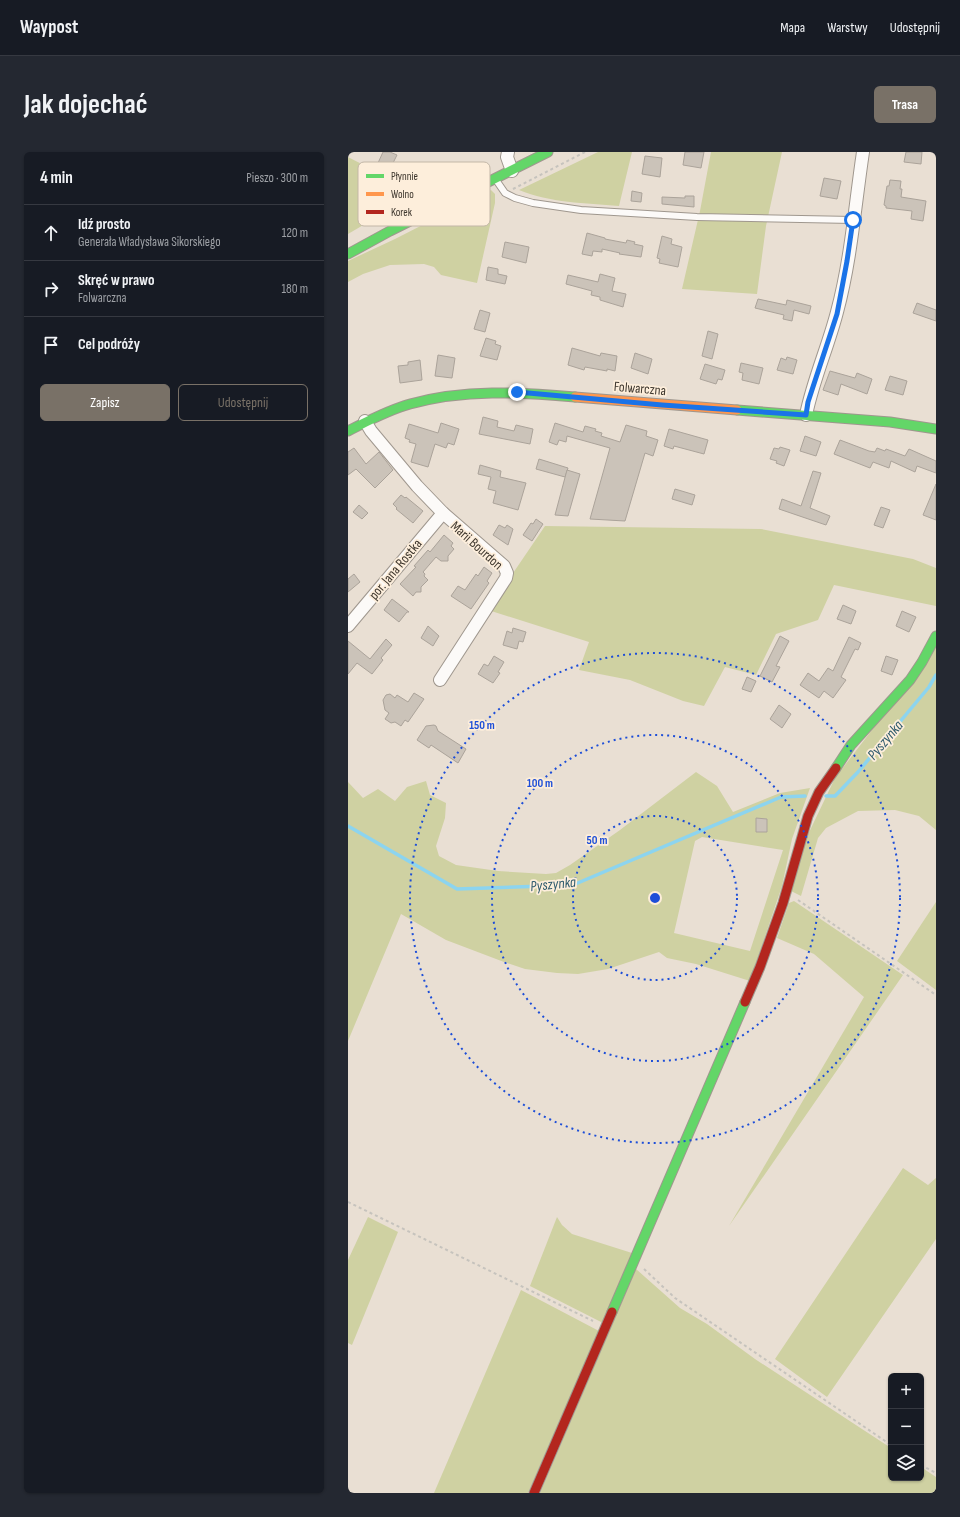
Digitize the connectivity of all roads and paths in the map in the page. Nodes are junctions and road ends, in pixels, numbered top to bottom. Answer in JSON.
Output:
{"nodes":[{"id":1,"x":508,"y":152,"type":"edge"},
{"id":2,"x":548,"y":152,"type":"edge"},
{"id":3,"x":585,"y":152,"type":"edge"},
{"id":4,"x":863,"y":152,"type":"edge"},
{"id":5,"x":512,"y":171,"type":"junction"},
{"id":6,"x":495,"y":179,"type":"junction"},
{"id":7,"x":490,"y":181,"type":"edge"},
{"id":8,"x":505,"y":193,"type":"junction"},
{"id":9,"x":853,"y":220,"type":"junction"},
{"id":10,"x":400,"y":226,"type":"edge"},
{"id":11,"x":348,"y":254,"type":"edge"},
{"id":12,"x":806,"y":415,"type":"junction"},
{"id":13,"x":366,"y":421,"type":"junction"},
{"id":14,"x":936,"y":429,"type":"edge"},
{"id":15,"x":348,"y":431,"type":"edge"},
{"id":16,"x":443,"y":513,"type":"junction"},
{"id":17,"x":348,"y":626,"type":"edge"},
{"id":18,"x":936,"y":636,"type":"edge"},
{"id":19,"x":440,"y":680,"type":"dead end"},
{"id":20,"x":786,"y":894,"type":"junction"},
{"id":21,"x":936,"y":995,"type":"edge"},
{"id":22,"x":348,"y":1202,"type":"edge"},
{"id":23,"x":635,"y":1260,"type":"junction"},
{"id":24,"x":606,"y":1327,"type":"junction"},
{"id":25,"x":888,"y":1443,"type":"edge"},
{"id":26,"x":924,"y":1466,"type":"edge"},
{"id":27,"x":936,"y":1473,"type":"edge"},
{"id":28,"x":534,"y":1493,"type":"edge"}],
"edges":[{"from":1,"to":5,"type":"street"},
{"from":2,"to":5,"type":"street"},
{"from":3,"to":8,"type":"path"},
{"from":4,"to":9,"type":"street"},
{"from":5,"to":6,"type":"street"},
{"from":6,"to":7,"type":"street"},
{"from":6,"to":8,"type":"lane"},
{"from":8,"to":9,"type":"lane"},
{"from":9,"to":12,"type":"street"},
{"from":10,"to":11,"type":"street"},
{"from":12,"to":13,"type":"street","name":"Folwarczna"},
{"from":12,"to":14,"type":"street","name":"Folwarczna"},
{"from":13,"to":15,"type":"street","name":"Folwarczna"},
{"from":13,"to":16,"type":"street","name":"Marii Bourdon"},
{"from":16,"to":17,"type":"street","name":"por. Jana Rostka"},
{"from":16,"to":19,"type":"street","name":"Marii Bourdon"},
{"from":18,"to":20,"type":"street"},
{"from":20,"to":21,"type":"path"},
{"from":20,"to":23,"type":"street"},
{"from":22,"to":24,"type":"path"},
{"from":23,"to":24,"type":"street"},
{"from":23,"to":25,"type":"path"},
{"from":24,"to":28,"type":"street"},
{"from":26,"to":27,"type":"path"}]}
